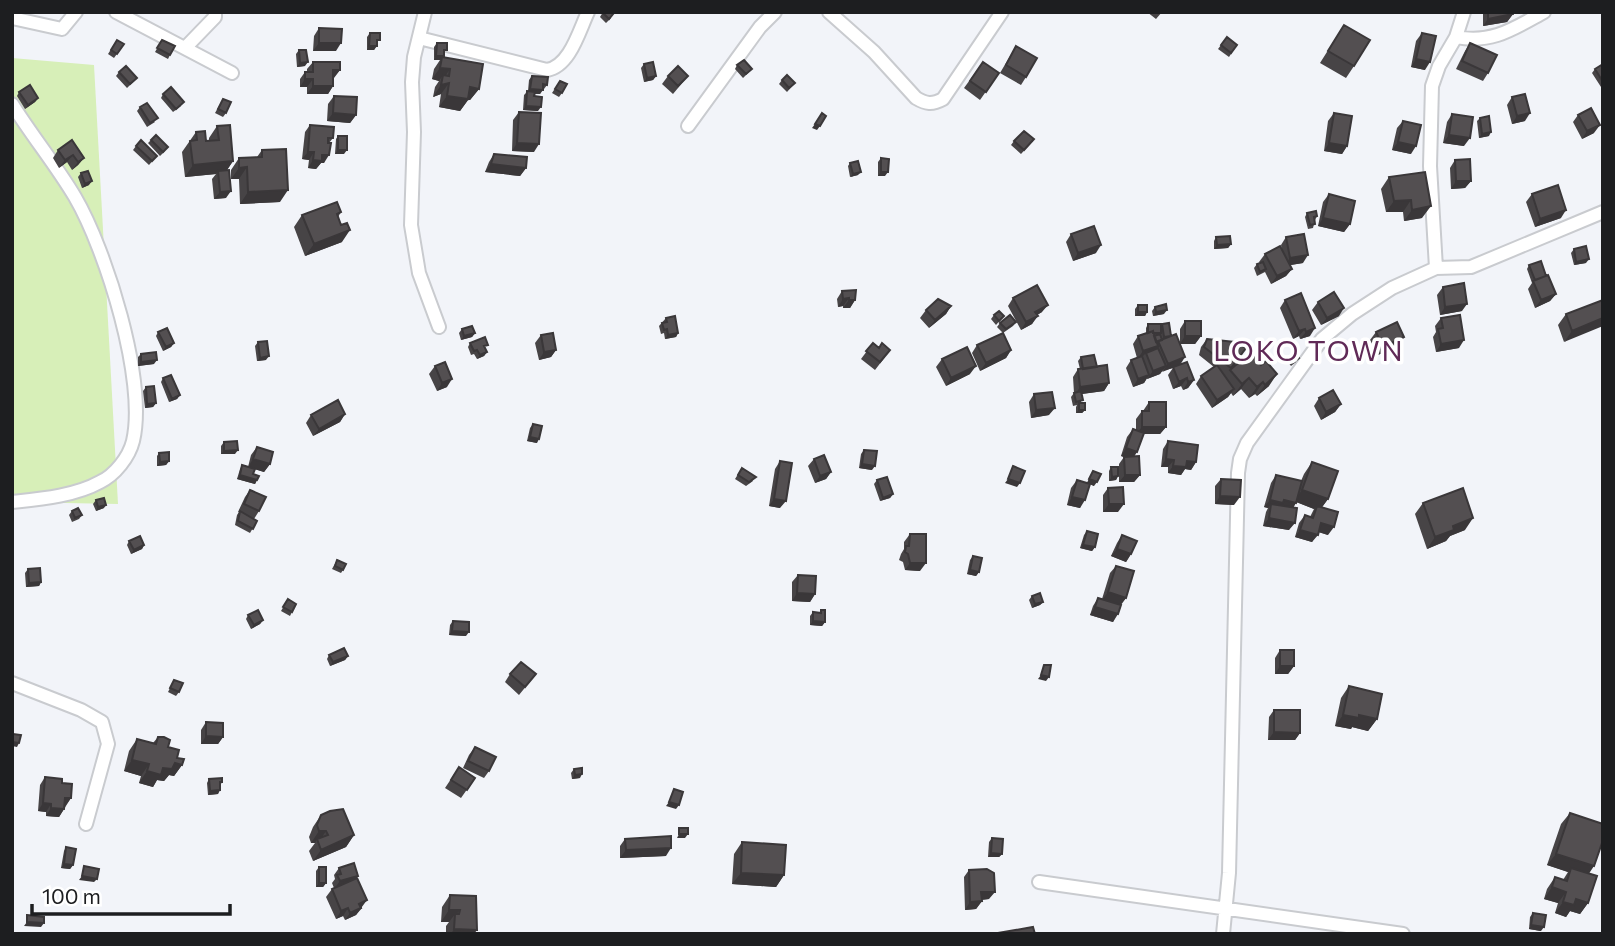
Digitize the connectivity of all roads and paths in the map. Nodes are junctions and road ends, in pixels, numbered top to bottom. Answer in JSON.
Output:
{"nodes":[{"id":1,"x":76,"y":12,"type":"edge"},
{"id":2,"x":116,"y":12,"type":"edge"},
{"id":3,"x":215,"y":12,"type":"edge"},
{"id":4,"x":425,"y":12,"type":"edge"},
{"id":5,"x":588,"y":12,"type":"edge"},
{"id":6,"x":775,"y":12,"type":"edge"},
{"id":7,"x":829,"y":12,"type":"edge"},
{"id":8,"x":1002,"y":12,"type":"edge"},
{"id":9,"x":1464,"y":12,"type":"edge"},
{"id":10,"x":1544,"y":12,"type":"edge"},
{"id":11,"x":12,"y":18,"type":"edge"},
{"id":12,"x":1456,"y":37,"type":"junction"},
{"id":13,"x":419,"y":38,"type":"junction"},
{"id":14,"x":185,"y":48,"type":"junction"},
{"id":15,"x":232,"y":74,"type":"dead end"},
{"id":16,"x":12,"y":104,"type":"edge"},
{"id":17,"x":688,"y":126,"type":"dead end"},
{"id":18,"x":1603,"y":212,"type":"edge"},
{"id":19,"x":1436,"y":268,"type":"junction"},
{"id":20,"x":439,"y":327,"type":"dead end"},
{"id":21,"x":12,"y":502,"type":"edge"},
{"id":22,"x":12,"y":682,"type":"edge"},
{"id":23,"x":86,"y":824,"type":"dead end"},
{"id":24,"x":1039,"y":882,"type":"dead end"},
{"id":25,"x":1224,"y":910,"type":"junction"},
{"id":26,"x":1223,"y":934,"type":"edge"},
{"id":27,"x":1403,"y":934,"type":"edge"}],
"edges":[{"from":1,"to":11,"type":"street"},
{"from":2,"to":14,"type":"street"},
{"from":3,"to":14,"type":"street"},
{"from":4,"to":13,"type":"street"},
{"from":5,"to":13,"type":"street"},
{"from":6,"to":17,"type":"street"},
{"from":7,"to":8,"type":"street"},
{"from":9,"to":12,"type":"street"},
{"from":10,"to":12,"type":"street"},
{"from":12,"to":19,"type":"street"},
{"from":13,"to":20,"type":"street"},
{"from":14,"to":15,"type":"street"},
{"from":16,"to":21,"type":"street"},
{"from":18,"to":19,"type":"street"},
{"from":19,"to":25,"type":"street"},
{"from":22,"to":23,"type":"street"},
{"from":24,"to":25,"type":"street"},
{"from":25,"to":26,"type":"street"},
{"from":25,"to":27,"type":"street"}]}
